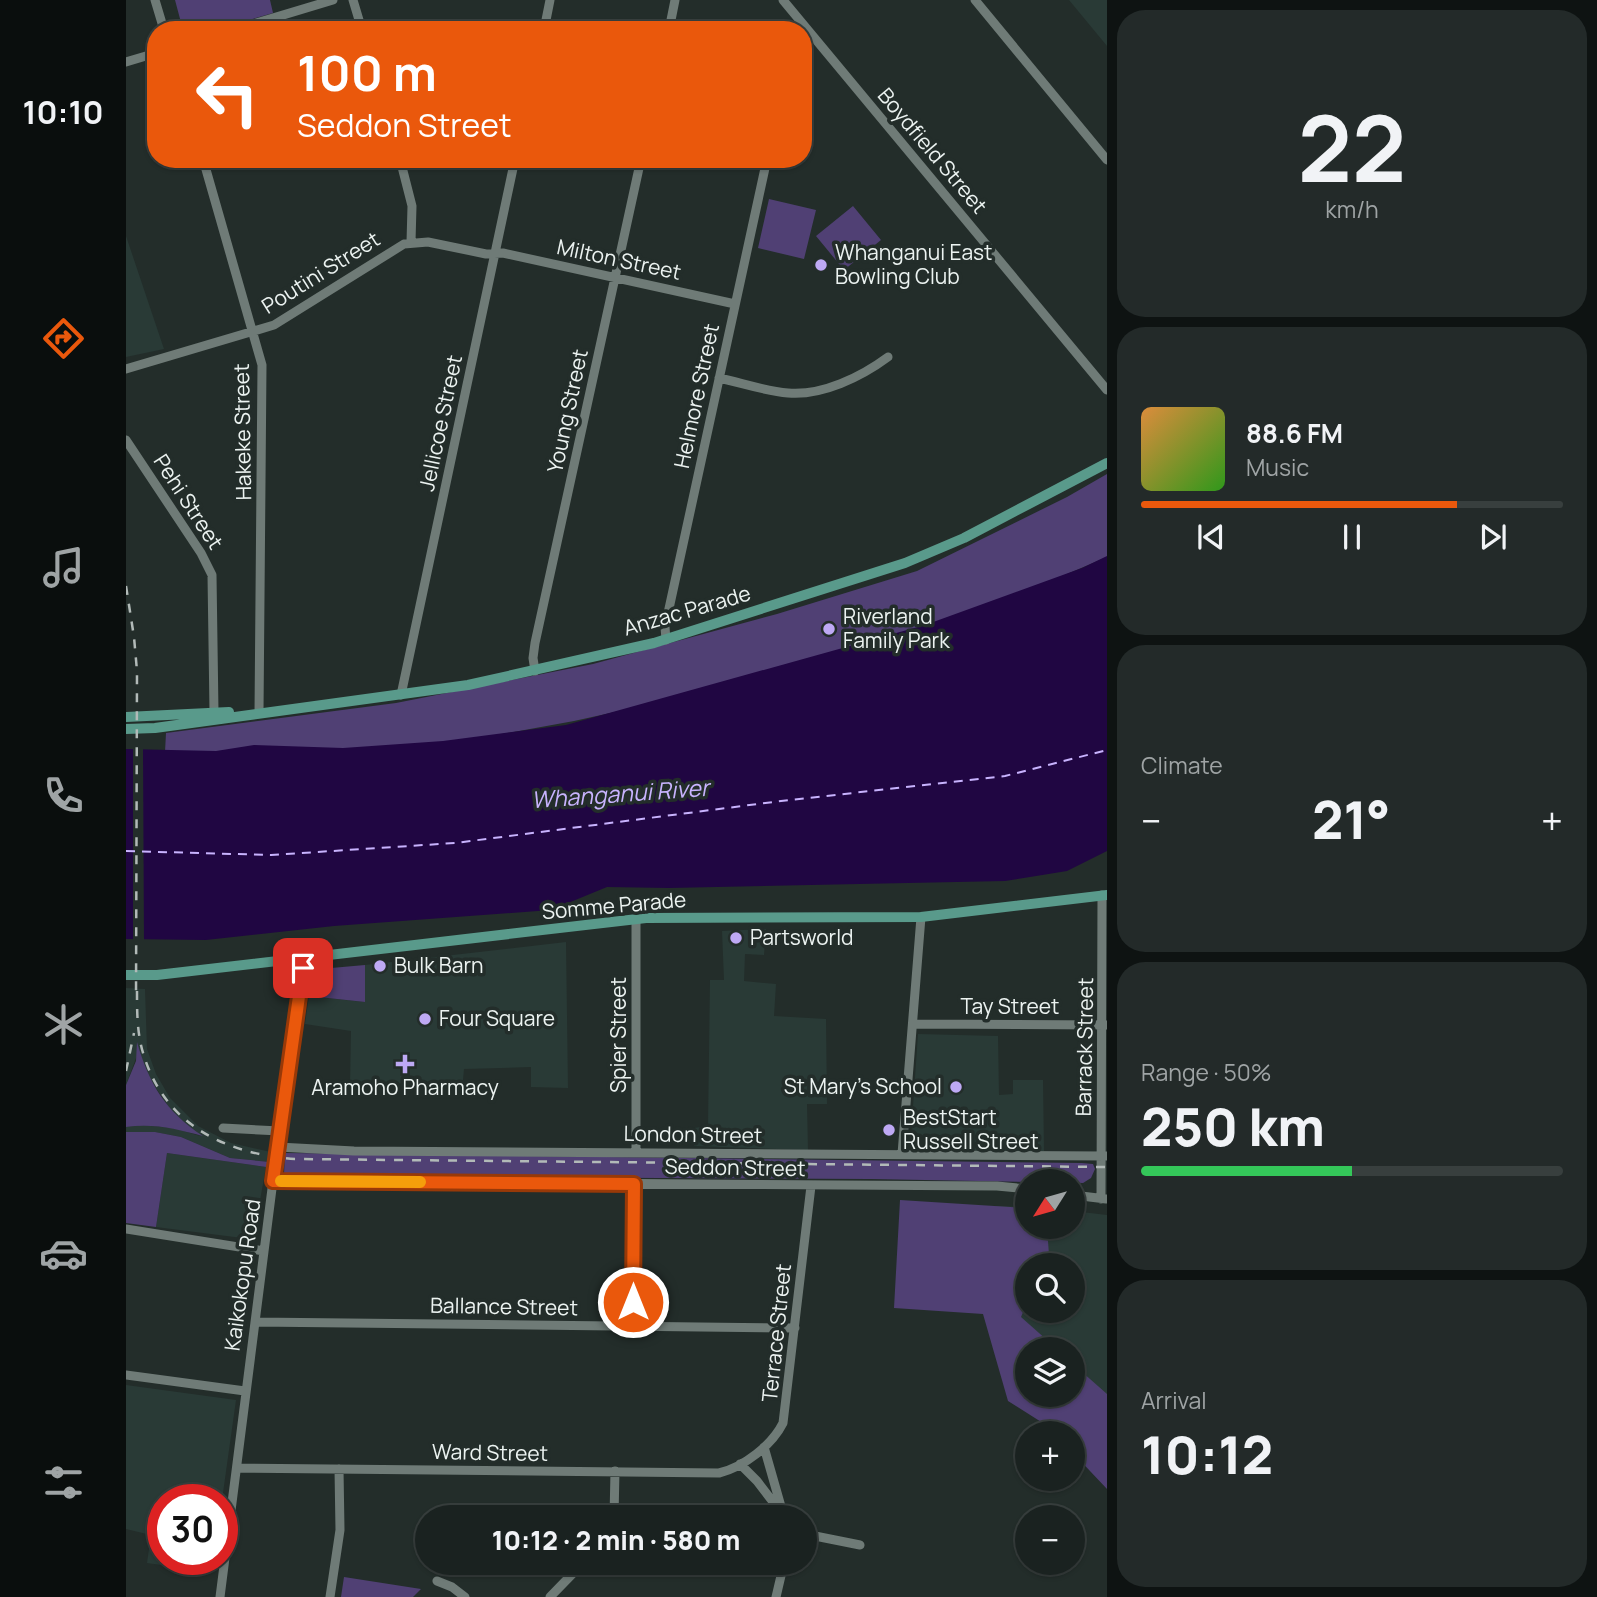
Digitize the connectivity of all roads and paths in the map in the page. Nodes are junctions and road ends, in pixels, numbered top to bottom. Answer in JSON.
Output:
{"nodes":[{"id":1,"x":155,"y":0,"type":"edge"},
{"id":2,"x":332,"y":0,"type":"edge"},
{"id":3,"x":353,"y":0,"type":"edge"},
{"id":4,"x":550,"y":0,"type":"edge"},
{"id":5,"x":675,"y":0,"type":"edge"},
{"id":6,"x":783,"y":0,"type":"edge"},
{"id":7,"x":975,"y":0,"type":"edge"},
{"id":8,"x":798,"y":18,"type":"junction"},
{"id":9,"x":161,"y":21,"type":"edge"},
{"id":10,"x":263,"y":21,"type":"edge"},
{"id":11,"x":359,"y":21,"type":"edge"},
{"id":12,"x":546,"y":21,"type":"edge"},
{"id":13,"x":671,"y":21,"type":"edge"},
{"id":14,"x":797,"y":21,"type":"edge"},
{"id":15,"x":800,"y":21,"type":"edge"},
{"id":16,"x":812,"y":35,"type":"edge"},
{"id":17,"x":147,"y":56,"type":"edge"},
{"id":18,"x":126,"y":62,"type":"edge"},
{"id":19,"x":1107,"y":160,"type":"edge"},
{"id":20,"x":206,"y":168,"type":"edge"},
{"id":21,"x":402,"y":168,"type":"edge"},
{"id":22,"x":513,"y":168,"type":"edge"},
{"id":23,"x":639,"y":168,"type":"edge"},
{"id":24,"x":765,"y":168,"type":"edge"},
{"id":25,"x":411,"y":242,"type":"junction"},
{"id":26,"x":495,"y":254,"type":"junction"},
{"id":27,"x":615,"y":277,"type":"junction"},
{"id":28,"x":735,"y":304,"type":"junction"},
{"id":29,"x":254,"y":331,"type":"junction"},
{"id":30,"x":888,"y":357,"type":"dead end"},
{"id":31,"x":126,"y":369,"type":"edge"},
{"id":32,"x":719,"y":378,"type":"junction"},
{"id":33,"x":1107,"y":390,"type":"edge"},
{"id":34,"x":126,"y":440,"type":"edge"},
{"id":35,"x":1107,"y":463,"type":"edge"},
{"id":36,"x":666,"y":640,"type":"junction"},
{"id":37,"x":535,"y":671,"type":"junction"},
{"id":38,"x":401,"y":695,"type":"junction"},
{"id":39,"x":214,"y":712,"type":"junction"},
{"id":40,"x":256,"y":712,"type":"junction"},
{"id":41,"x":126,"y":717,"type":"edge"},
{"id":42,"x":126,"y":729,"type":"edge"},
{"id":43,"x":1105,"y":895,"type":"edge"},
{"id":44,"x":921,"y":917,"type":"junction"},
{"id":45,"x":636,"y":919,"type":"junction"},
{"id":46,"x":303,"y":958,"type":"junction"},
{"id":47,"x":126,"y":975,"type":"edge"},
{"id":48,"x":913,"y":1024,"type":"junction"},
{"id":49,"x":1105,"y":1025,"type":"edge"},
{"id":50,"x":223,"y":1128,"type":"dead end"},
{"id":51,"x":280,"y":1131,"type":"junction"},
{"id":52,"x":278,"y":1147,"type":"junction"},
{"id":53,"x":636,"y":1152,"type":"junction"},
{"id":54,"x":902,"y":1154,"type":"junction"},
{"id":55,"x":1104,"y":1156,"type":"edge"},
{"id":56,"x":273,"y":1181,"type":"junction"},
{"id":57,"x":634,"y":1184,"type":"junction"},
{"id":58,"x":811,"y":1186,"type":"junction"},
{"id":59,"x":1015,"y":1188,"type":"edge"},
{"id":60,"x":1085,"y":1197,"type":"edge"},
{"id":61,"x":1104,"y":1199,"type":"edge"},
{"id":62,"x":126,"y":1229,"type":"edge"},
{"id":63,"x":264,"y":1251,"type":"junction"},
{"id":64,"x":255,"y":1322,"type":"junction"},
{"id":65,"x":633,"y":1326,"type":"junction"},
{"id":66,"x":795,"y":1328,"type":"junction"},
{"id":67,"x":126,"y":1375,"type":"edge"},
{"id":68,"x":245,"y":1391,"type":"junction"},
{"id":69,"x":764,"y":1447,"type":"junction"},
{"id":70,"x":740,"y":1464,"type":"junction"},
{"id":71,"x":238,"y":1468,"type":"junction"},
{"id":72,"x":339,"y":1469,"type":"junction"},
{"id":73,"x":615,"y":1471,"type":"junction"},
{"id":74,"x":614,"y":1505,"type":"edge"},
{"id":75,"x":775,"y":1505,"type":"edge"},
{"id":76,"x":780,"y":1505,"type":"edge"},
{"id":77,"x":817,"y":1536,"type":"edge"},
{"id":78,"x":860,"y":1545,"type":"dead end"},
{"id":79,"x":571,"y":1575,"type":"edge"},
{"id":80,"x":781,"y":1575,"type":"edge"},
{"id":81,"x":438,"y":1581,"type":"dead end"},
{"id":82,"x":220,"y":1597,"type":"edge"},
{"id":83,"x":330,"y":1597,"type":"edge"},
{"id":84,"x":465,"y":1597,"type":"edge"},
{"id":85,"x":550,"y":1597,"type":"edge"},
{"id":86,"x":776,"y":1597,"type":"edge"}],
"edges":[{"from":1,"to":9,"type":"street"},
{"from":2,"to":10,"type":"street"},
{"from":3,"to":11,"type":"street"},
{"from":4,"to":12,"type":"street"},
{"from":5,"to":13,"type":"street"},
{"from":6,"to":8,"type":"street","name":"Boydfield Street"},
{"from":7,"to":19,"type":"street"},
{"from":8,"to":14,"type":"street"},
{"from":8,"to":15,"type":"street","name":"Boydfield Street"},
{"from":16,"to":33,"type":"street","name":"Boydfield Street"},
{"from":17,"to":18,"type":"street"},
{"from":20,"to":29,"type":"street","name":"Hakeke Street"},
{"from":21,"to":25,"type":"street"},
{"from":22,"to":26,"type":"street","name":"Jellicoe Street"},
{"from":23,"to":27,"type":"street","name":"Young Street"},
{"from":24,"to":28,"type":"street","name":"Helmore Street"},
{"from":25,"to":26,"type":"street","name":"Poutini Street"},
{"from":25,"to":29,"type":"street","name":"Poutini Street"},
{"from":26,"to":27,"type":"street","name":"Milton Street"},
{"from":26,"to":38,"type":"street","name":"Jellicoe Street"},
{"from":27,"to":28,"type":"street","name":"Milton Street"},
{"from":27,"to":37,"type":"street","name":"Young Street"},
{"from":28,"to":32,"type":"street","name":"Helmore Street"},
{"from":29,"to":31,"type":"street","name":"Poutini Street"},
{"from":29,"to":40,"type":"street","name":"Hakeke Street"},
{"from":30,"to":32,"type":"street"},
{"from":32,"to":36,"type":"street","name":"Helmore Street"},
{"from":34,"to":39,"type":"street","name":"Pehi Street"},
{"from":35,"to":36,"type":"main road","name":"Anzac Parade"},
{"from":36,"to":37,"type":"main road","name":"Anzac Parade"},
{"from":37,"to":38,"type":"main road","name":"Anzac Parade"},
{"from":38,"to":40,"type":"main road","name":"Anzac Parade"},
{"from":39,"to":40,"type":"main road","name":"Anzac Parade"},
{"from":39,"to":41,"type":"main road","name":"Anzac Parade"},
{"from":40,"to":42,"type":"main road","name":"Anzac Parade"},
{"from":43,"to":44,"type":"main road","name":"Somme Parade"},
{"from":43,"to":49,"type":"street","name":"Barrack Street"},
{"from":44,"to":45,"type":"main road","name":"Somme Parade"},
{"from":44,"to":48,"type":"street"},
{"from":45,"to":46,"type":"main road","name":"Somme Parade"},
{"from":45,"to":53,"type":"street","name":"Spier Street"},
{"from":46,"to":47,"type":"main road","name":"Somme Parade"},
{"from":46,"to":51,"type":"street","name":"Kaikokopu Road"},
{"from":48,"to":49,"type":"street","name":"Tay Street"},
{"from":48,"to":54,"type":"street"},
{"from":49,"to":55,"type":"street","name":"Barrack Street"},
{"from":50,"to":51,"type":"street"},
{"from":51,"to":52,"type":"street","name":"Kaikokopu Road"},
{"from":52,"to":53,"type":"street","name":"London Street"},
{"from":52,"to":56,"type":"street","name":"Kaikokopu Road"},
{"from":53,"to":54,"type":"street","name":"London Street"},
{"from":54,"to":55,"type":"street","name":"London Street"},
{"from":55,"to":61,"type":"street","name":"Barrack Street"},
{"from":56,"to":57,"type":"street","name":"Seddon Street"},
{"from":56,"to":63,"type":"street","name":"Kaikokopu Road"},
{"from":57,"to":58,"type":"street","name":"Seddon Street"},
{"from":57,"to":65,"type":"street"},
{"from":58,"to":59,"type":"street","name":"Seddon Street"},
{"from":58,"to":66,"type":"street","name":"Terrace Street"},
{"from":60,"to":61,"type":"street"},
{"from":62,"to":63,"type":"street"},
{"from":63,"to":64,"type":"street","name":"Kaikokopu Road"},
{"from":64,"to":65,"type":"street","name":"Ballance Street"},
{"from":64,"to":68,"type":"street","name":"Kaikokopu Road"},
{"from":65,"to":66,"type":"street","name":"Ballance Street"},
{"from":66,"to":69,"type":"street","name":"Terrace Street"},
{"from":67,"to":68,"type":"street"},
{"from":68,"to":71,"type":"street","name":"Kaikokopu Road"},
{"from":69,"to":70,"type":"street","name":"Terrace Street"},
{"from":69,"to":76,"type":"street"},
{"from":70,"to":73,"type":"street","name":"Ward Street"},
{"from":70,"to":75,"type":"street"},
{"from":71,"to":72,"type":"street","name":"Ward Street"},
{"from":71,"to":82,"type":"street","name":"Kaikokopu Road"},
{"from":72,"to":73,"type":"street","name":"Ward Street"},
{"from":72,"to":83,"type":"street"},
{"from":73,"to":74,"type":"street"},
{"from":77,"to":78,"type":"street"},
{"from":79,"to":85,"type":"street"},
{"from":80,"to":86,"type":"street"},
{"from":81,"to":84,"type":"street"}]}
